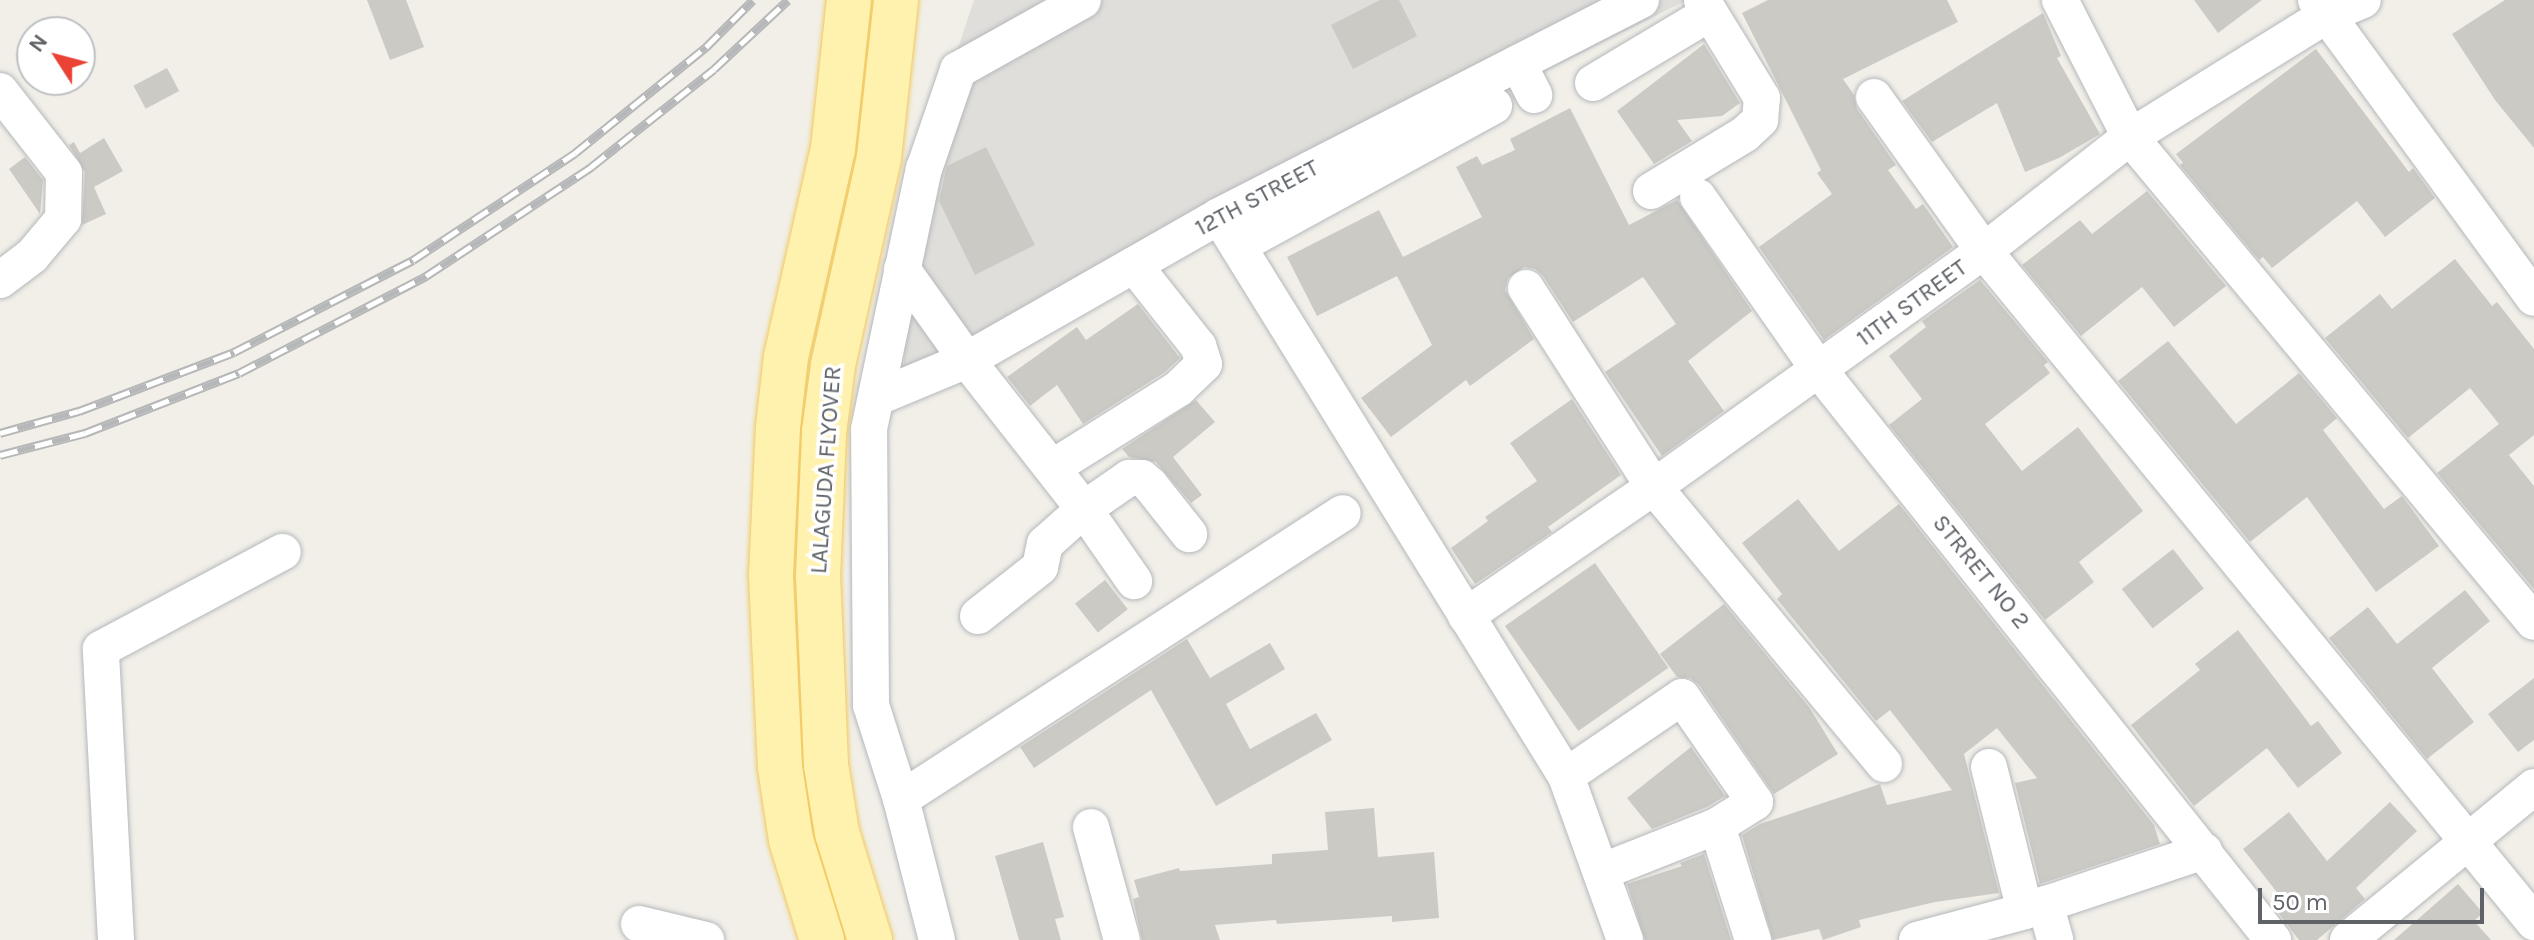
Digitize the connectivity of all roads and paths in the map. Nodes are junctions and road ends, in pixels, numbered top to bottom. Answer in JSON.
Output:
{"nodes":[{"id":1,"x":849,"y":0,"type":"edge"},
{"id":2,"x":896,"y":0,"type":"edge"},
{"id":3,"x":1083,"y":0,"type":"edge"},
{"id":4,"x":1641,"y":0,"type":"edge"},
{"id":5,"x":2060,"y":0,"type":"edge"},
{"id":6,"x":2363,"y":0,"type":"edge"},
{"id":7,"x":1706,"y":6,"type":"edge"},
{"id":8,"x":2321,"y":8,"type":"edge"},
{"id":9,"x":1518,"y":63,"type":"junction"},
{"id":10,"x":1593,"y":83,"type":"dead end"},
{"id":11,"x":0,"y":91,"type":"edge"},
{"id":12,"x":1534,"y":95,"type":"dead end"},
{"id":13,"x":1874,"y":97,"type":"dead end"},
{"id":14,"x":1473,"y":112,"type":"junction"},
{"id":15,"x":2130,"y":137,"type":"junction"},
{"id":16,"x":1651,"y":191,"type":"dead end"},
{"id":17,"x":1698,"y":197,"type":"dead end"},
{"id":18,"x":1219,"y":216,"type":"junction"},
{"id":19,"x":1238,"y":246,"type":"junction"},
{"id":20,"x":1984,"y":251,"type":"junction"},
{"id":21,"x":1134,"y":265,"type":"junction"},
{"id":22,"x":902,"y":269,"type":"junction"},
{"id":23,"x":0,"y":280,"type":"edge"},
{"id":24,"x":1526,"y":288,"type":"dead end"},
{"id":25,"x":2534,"y":298,"type":"edge"},
{"id":26,"x":967,"y":360,"type":"junction"},
{"id":27,"x":1819,"y":370,"type":"junction"},
{"id":28,"x":876,"y":398,"type":"junction"},
{"id":29,"x":1052,"y":468,"type":"junction"},
{"id":30,"x":1654,"y":487,"type":"junction"},
{"id":31,"x":1084,"y":509,"type":"junction"},
{"id":32,"x":1343,"y":513,"type":"dead end"},
{"id":33,"x":1189,"y":534,"type":"dead end"},
{"id":34,"x":283,"y":552,"type":"dead end"},
{"id":35,"x":1134,"y":581,"type":"dead end"},
{"id":36,"x":978,"y":616,"type":"dead end"},
{"id":37,"x":1466,"y":616,"type":"junction"},
{"id":38,"x":2534,"y":622,"type":"edge"},
{"id":39,"x":870,"y":649,"type":"junction"},
{"id":40,"x":1884,"y":764,"type":"dead end"},
{"id":41,"x":1989,"y":767,"type":"dead end"},
{"id":42,"x":1566,"y":776,"type":"junction"},
{"id":43,"x":2534,"y":787,"type":"edge"},
{"id":44,"x":901,"y":799,"type":"junction"},
{"id":45,"x":1717,"y":826,"type":"junction"},
{"id":46,"x":1091,"y":827,"type":"dead end"},
{"id":47,"x":2468,"y":842,"type":"junction"},
{"id":48,"x":2204,"y":851,"type":"junction"},
{"id":49,"x":1601,"y":872,"type":"junction"},
{"id":50,"x":2035,"y":908,"type":"junction"},
{"id":51,"x":2534,"y":922,"type":"edge"},
{"id":52,"x":639,"y":924,"type":"dead end"},
{"id":53,"x":116,"y":940,"type":"edge"},
{"id":54,"x":706,"y":940,"type":"edge"},
{"id":55,"x":804,"y":940,"type":"edge"},
{"id":56,"x":822,"y":940,"type":"edge"},
{"id":57,"x":870,"y":940,"type":"edge"},
{"id":58,"x":937,"y":940,"type":"edge"},
{"id":59,"x":1122,"y":940,"type":"edge"},
{"id":60,"x":1625,"y":940,"type":"edge"},
{"id":61,"x":1753,"y":940,"type":"edge"},
{"id":62,"x":1917,"y":940,"type":"edge"},
{"id":63,"x":2055,"y":940,"type":"edge"},
{"id":64,"x":2273,"y":940,"type":"edge"},
{"id":65,"x":2348,"y":940,"type":"edge"}],
"edges":[{"from":1,"to":56,"type":"main road","name":"LALAGUDA FLYOVER","bridge":true},
{"from":2,"to":57,"type":"main road","name":"LALAGUDA FLYOVER","bridge":true},
{"from":3,"to":22,"type":"street"},
{"from":4,"to":9,"type":"street","name":"12TH STREET"},
{"from":5,"to":15,"type":"street"},
{"from":6,"to":8,"type":"street","name":"11TH STREET"},
{"from":7,"to":10,"type":"street"},
{"from":7,"to":16,"type":"street"},
{"from":8,"to":15,"type":"street","name":"11TH STREET"},
{"from":8,"to":25,"type":"street"},
{"from":9,"to":12,"type":"street"},
{"from":9,"to":14,"type":"street","name":"12TH STREET"},
{"from":11,"to":23,"type":"street"},
{"from":13,"to":20,"type":"street"},
{"from":14,"to":18,"type":"street","name":"12TH STREET"},
{"from":14,"to":19,"type":"street"},
{"from":15,"to":20,"type":"street","name":"11TH STREET"},
{"from":15,"to":38,"type":"street"},
{"from":17,"to":27,"type":"street","name":"STRRET NO 2"},
{"from":18,"to":19,"type":"street"},
{"from":18,"to":21,"type":"street","name":"12TH STREET"},
{"from":19,"to":37,"type":"street"},
{"from":20,"to":27,"type":"street","name":"11TH STREET"},
{"from":20,"to":47,"type":"street"},
{"from":21,"to":26,"type":"street","name":"12TH STREET"},
{"from":21,"to":29,"type":"street"},
{"from":22,"to":26,"type":"street"},
{"from":22,"to":28,"type":"street"},
{"from":24,"to":30,"type":"street"},
{"from":26,"to":28,"type":"street","name":"12TH STREET"},
{"from":26,"to":29,"type":"street"},
{"from":27,"to":30,"type":"street","name":"11TH STREET"},
{"from":27,"to":48,"type":"street","name":"STRRET NO 2"},
{"from":28,"to":39,"type":"street"},
{"from":29,"to":31,"type":"street"},
{"from":30,"to":37,"type":"street","name":"11TH STREET"},
{"from":30,"to":40,"type":"street"},
{"from":31,"to":33,"type":"street"},
{"from":31,"to":35,"type":"street"},
{"from":31,"to":36,"type":"street"},
{"from":32,"to":44,"type":"street"},
{"from":34,"to":53,"type":"street"},
{"from":37,"to":42,"type":"street"},
{"from":39,"to":44,"type":"street"},
{"from":39,"to":55,"type":"street"},
{"from":41,"to":50,"type":"street"},
{"from":42,"to":45,"type":"street"},
{"from":42,"to":49,"type":"street"},
{"from":43,"to":47,"type":"street"},
{"from":44,"to":58,"type":"street"},
{"from":45,"to":49,"type":"street"},
{"from":45,"to":61,"type":"street"},
{"from":46,"to":59,"type":"street"},
{"from":47,"to":51,"type":"street"},
{"from":47,"to":65,"type":"street"},
{"from":48,"to":50,"type":"street"},
{"from":48,"to":64,"type":"street","name":"STRRET NO 2"},
{"from":49,"to":60,"type":"street"},
{"from":50,"to":62,"type":"street"},
{"from":50,"to":63,"type":"street"},
{"from":52,"to":54,"type":"street"}]}
